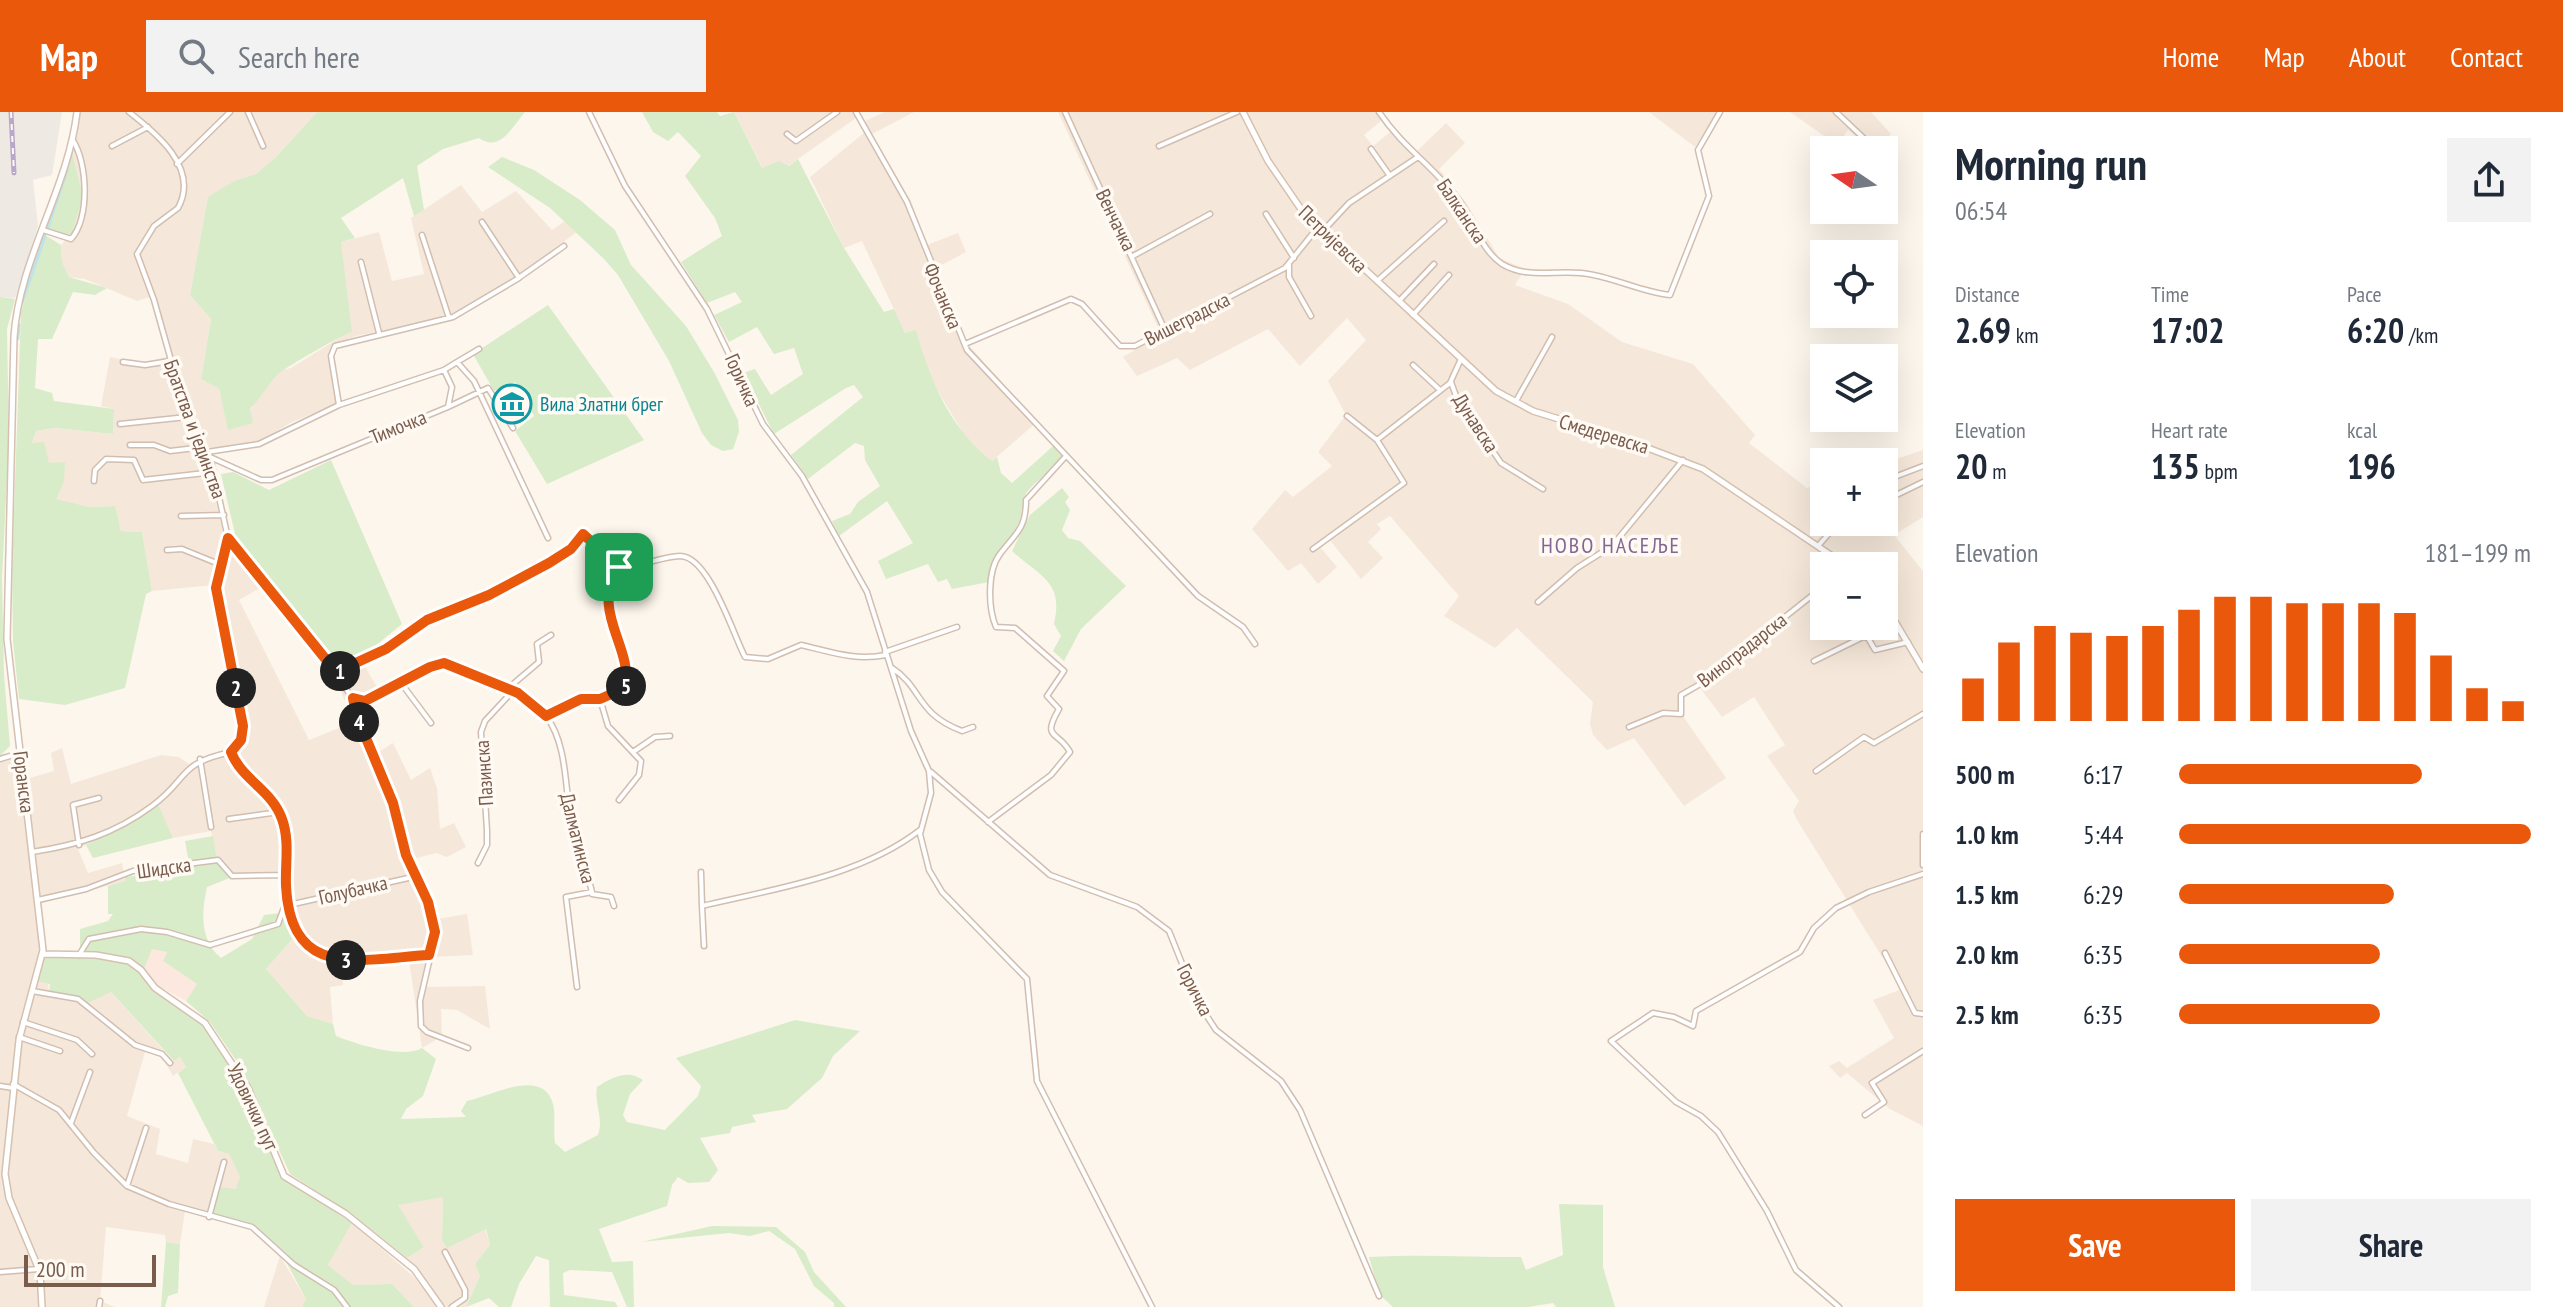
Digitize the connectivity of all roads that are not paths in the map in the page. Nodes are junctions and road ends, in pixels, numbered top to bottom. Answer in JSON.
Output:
{"nodes":[{"id":1,"x":77,"y":112,"type":"edge"},
{"id":2,"x":129,"y":112,"type":"edge"},
{"id":3,"x":230,"y":112,"type":"edge"},
{"id":4,"x":248,"y":112,"type":"edge"},
{"id":5,"x":589,"y":112,"type":"edge"},
{"id":6,"x":837,"y":112,"type":"edge"},
{"id":7,"x":856,"y":112,"type":"edge"},
{"id":8,"x":1065,"y":112,"type":"edge"},
{"id":9,"x":1240,"y":112,"type":"edge"},
{"id":10,"x":1379,"y":112,"type":"edge"},
{"id":11,"x":1720,"y":112,"type":"edge"},
{"id":12,"x":1836,"y":112,"type":"edge"},
{"id":13,"x":148,"y":127,"type":"junction"},
{"id":14,"x":787,"y":134,"type":"dead end"},
{"id":15,"x":1861,"y":136,"type":"edge"},
{"id":16,"x":72,"y":139,"type":"junction"},
{"id":17,"x":112,"y":146,"type":"dead end"},
{"id":18,"x":263,"y":146,"type":"dead end"},
{"id":19,"x":1159,"y":146,"type":"dead end"},
{"id":20,"x":1371,"y":149,"type":"dead end"},
{"id":21,"x":1418,"y":157,"type":"junction"},
{"id":22,"x":177,"y":164,"type":"junction"},
{"id":23,"x":1390,"y":176,"type":"junction"},
{"id":24,"x":1210,"y":214,"type":"dead end"},
{"id":25,"x":1266,"y":214,"type":"dead end"},
{"id":26,"x":1444,"y":221,"type":"dead end"},
{"id":27,"x":482,"y":222,"type":"dead end"},
{"id":28,"x":1320,"y":229,"type":"junction"},
{"id":29,"x":43,"y":230,"type":"junction"},
{"id":30,"x":422,"y":235,"type":"dead end"},
{"id":31,"x":564,"y":246,"type":"dead end"},
{"id":32,"x":1133,"y":256,"type":"junction"},
{"id":33,"x":1294,"y":258,"type":"junction"},
{"id":34,"x":361,"y":262,"type":"dead end"},
{"id":35,"x":1289,"y":264,"type":"junction"},
{"id":36,"x":1434,"y":264,"type":"dead end"},
{"id":37,"x":1449,"y":275,"type":"dead end"},
{"id":38,"x":519,"y":278,"type":"junction"},
{"id":39,"x":1377,"y":281,"type":"junction"},
{"id":40,"x":1399,"y":301,"type":"junction"},
{"id":41,"x":1413,"y":315,"type":"junction"},
{"id":42,"x":1311,"y":316,"type":"dead end"},
{"id":43,"x":449,"y":318,"type":"junction"},
{"id":44,"x":1164,"y":329,"type":"junction"},
{"id":45,"x":379,"y":334,"type":"junction"},
{"id":46,"x":1552,"y":337,"type":"dead end"},
{"id":47,"x":964,"y":344,"type":"junction"},
{"id":48,"x":479,"y":349,"type":"dead end"},
{"id":49,"x":1461,"y":359,"type":"junction"},
{"id":50,"x":170,"y":361,"type":"junction"},
{"id":51,"x":123,"y":362,"type":"dead end"},
{"id":52,"x":457,"y":362,"type":"junction"},
{"id":53,"x":1413,"y":365,"type":"dead end"},
{"id":54,"x":444,"y":370,"type":"junction"},
{"id":55,"x":1451,"y":382,"type":"junction"},
{"id":56,"x":1440,"y":390,"type":"junction"},
{"id":57,"x":480,"y":392,"type":"junction"},
{"id":58,"x":1515,"y":403,"type":"junction"},
{"id":59,"x":339,"y":405,"type":"junction"},
{"id":60,"x":448,"y":407,"type":"junction"},
{"id":61,"x":1347,"y":416,"type":"dead end"},
{"id":62,"x":187,"y":417,"type":"junction"},
{"id":63,"x":120,"y":424,"type":"dead end"},
{"id":64,"x":513,"y":428,"type":"dead end"},
{"id":65,"x":1377,"y":440,"type":"junction"},
{"id":66,"x":130,"y":445,"type":"dead end"},
{"id":67,"x":207,"y":452,"type":"junction"},
{"id":68,"x":1066,"y":456,"type":"junction"},
{"id":69,"x":1683,"y":460,"type":"junction"},
{"id":70,"x":1923,"y":466,"type":"edge"},
{"id":71,"x":214,"y":472,"type":"junction"},
{"id":72,"x":1898,"y":476,"type":"edge"},
{"id":73,"x":94,"y":481,"type":"dead end"},
{"id":74,"x":1923,"y":482,"type":"edge"},
{"id":75,"x":1543,"y":489,"type":"dead end"},
{"id":76,"x":1898,"y":494,"type":"edge"},
{"id":77,"x":224,"y":515,"type":"junction"},
{"id":78,"x":181,"y":516,"type":"dead end"},
{"id":79,"x":1827,"y":536,"type":"edge"},
{"id":80,"x":228,"y":538,"type":"junction"},
{"id":81,"x":548,"y":538,"type":"dead end"},
{"id":82,"x":1818,"y":546,"type":"junction"},
{"id":83,"x":1313,"y":549,"type":"dead end"},
{"id":84,"x":167,"y":550,"type":"dead end"},
{"id":85,"x":1826,"y":552,"type":"edge"},
{"id":86,"x":219,"y":564,"type":"junction"},
{"id":87,"x":619,"y":567,"type":"junction"},
{"id":88,"x":1810,"y":597,"type":"edge"},
{"id":89,"x":1538,"y":602,"type":"dead end"},
{"id":90,"x":1898,"y":626,"type":"edge"},
{"id":91,"x":957,"y":627,"type":"dead end"},
{"id":92,"x":551,"y":635,"type":"dead end"},
{"id":93,"x":1908,"y":642,"type":"junction"},
{"id":94,"x":1255,"y":644,"type":"dead end"},
{"id":95,"x":886,"y":653,"type":"junction"},
{"id":96,"x":1814,"y":661,"type":"dead end"},
{"id":97,"x":891,"y":668,"type":"junction"},
{"id":98,"x":1923,"y":669,"type":"edge"},
{"id":99,"x":336,"y":672,"type":"junction"},
{"id":100,"x":401,"y":683,"type":"junction"},
{"id":101,"x":506,"y":690,"type":"junction"},
{"id":102,"x":512,"y":692,"type":"junction"},
{"id":103,"x":353,"y":698,"type":"junction"},
{"id":104,"x":600,"y":699,"type":"junction"},
{"id":105,"x":1923,"y":714,"type":"edge"},
{"id":106,"x":546,"y":716,"type":"junction"},
{"id":107,"x":431,"y":723,"type":"dead end"},
{"id":108,"x":973,"y":727,"type":"dead end"},
{"id":109,"x":1629,"y":727,"type":"dead end"},
{"id":110,"x":670,"y":736,"type":"dead end"},
{"id":111,"x":231,"y":752,"type":"junction"},
{"id":112,"x":633,"y":752,"type":"junction"},
{"id":113,"x":20,"y":753,"type":"junction"},
{"id":114,"x":0,"y":759,"type":"edge"},
{"id":115,"x":200,"y":759,"type":"junction"},
{"id":116,"x":929,"y":771,"type":"junction"},
{"id":117,"x":1816,"y":771,"type":"dead end"},
{"id":118,"x":99,"y":798,"type":"dead end"},
{"id":119,"x":619,"y":800,"type":"dead end"},
{"id":120,"x":279,"y":812,"type":"junction"},
{"id":121,"x":229,"y":819,"type":"dead end"},
{"id":122,"x":988,"y":822,"type":"junction"},
{"id":123,"x":211,"y":827,"type":"dead end"},
{"id":124,"x":920,"y":830,"type":"junction"},
{"id":125,"x":1923,"y":834,"type":"edge"},
{"id":126,"x":79,"y":845,"type":"junction"},
{"id":127,"x":32,"y":852,"type":"junction"},
{"id":128,"x":478,"y":863,"type":"dead end"},
{"id":129,"x":1923,"y":865,"type":"edge"},
{"id":130,"x":701,"y":872,"type":"dead end"},
{"id":131,"x":1923,"y":874,"type":"edge"},
{"id":132,"x":286,"y":875,"type":"junction"},
{"id":133,"x":417,"y":876,"type":"junction"},
{"id":134,"x":592,"y":894,"type":"junction"},
{"id":135,"x":287,"y":896,"type":"junction"},
{"id":136,"x":38,"y":900,"type":"junction"},
{"id":137,"x":289,"y":905,"type":"junction"},
{"id":138,"x":614,"y":906,"type":"dead end"},
{"id":139,"x":702,"y":906,"type":"junction"},
{"id":140,"x":704,"y":946,"type":"dead end"},
{"id":141,"x":1885,"y":953,"type":"dead end"},
{"id":142,"x":43,"y":954,"type":"junction"},
{"id":143,"x":79,"y":955,"type":"junction"},
{"id":144,"x":429,"y":955,"type":"junction"},
{"id":145,"x":577,"y":987,"type":"dead end"},
{"id":146,"x":32,"y":991,"type":"junction"},
{"id":147,"x":1921,"y":1015,"type":"edge"},
{"id":148,"x":23,"y":1022,"type":"junction"},
{"id":149,"x":1923,"y":1022,"type":"edge"},
{"id":150,"x":19,"y":1037,"type":"junction"},
{"id":151,"x":468,"y":1048,"type":"dead end"},
{"id":152,"x":60,"y":1051,"type":"dead end"},
{"id":153,"x":1923,"y":1051,"type":"edge"},
{"id":154,"x":92,"y":1054,"type":"dead end"},
{"id":155,"x":170,"y":1063,"type":"dead end"},
{"id":156,"x":90,"y":1072,"type":"dead end"},
{"id":157,"x":0,"y":1086,"type":"edge"},
{"id":158,"x":13,"y":1086,"type":"junction"},
{"id":159,"x":1865,"y":1115,"type":"dead end"},
{"id":160,"x":71,"y":1123,"type":"junction"},
{"id":161,"x":146,"y":1128,"type":"dead end"},
{"id":162,"x":224,"y":1162,"type":"dead end"},
{"id":163,"x":127,"y":1186,"type":"junction"},
{"id":164,"x":209,"y":1217,"type":"junction"},
{"id":165,"x":445,"y":1252,"type":"dead end"},
{"id":166,"x":39,"y":1269,"type":"junction"},
{"id":167,"x":0,"y":1272,"type":"edge"},
{"id":168,"x":1379,"y":1296,"type":"dead end"},
{"id":169,"x":42,"y":1307,"type":"edge"},
{"id":170,"x":347,"y":1307,"type":"edge"},
{"id":171,"x":441,"y":1307,"type":"edge"},
{"id":172,"x":452,"y":1307,"type":"edge"},
{"id":173,"x":1152,"y":1307,"type":"edge"},
{"id":174,"x":1839,"y":1307,"type":"edge"}],
"edges":[{"from":1,"to":16,"type":"main road","name":"Горанска"},
{"from":2,"to":13,"type":"street","name":"Братства и јединства"},
{"from":3,"to":22,"type":"street"},
{"from":4,"to":18,"type":"street"},
{"from":5,"to":95,"type":"street","name":"Горичка"},
{"from":6,"to":14,"type":"street"},
{"from":7,"to":47,"type":"street","name":"Фочанска"},
{"from":8,"to":32,"type":"street","name":"Венчачка"},
{"from":9,"to":19,"type":"street"},
{"from":9,"to":28,"type":"main road","name":"Петријевска"},
{"from":10,"to":21,"type":"street","name":"Балканска"},
{"from":11,"to":21,"type":"street","name":"Балканска"},
{"from":12,"to":15,"type":"street"},
{"from":13,"to":17,"type":"street"},
{"from":13,"to":22,"type":"street","name":"Братства и јединства"},
{"from":16,"to":29,"type":"main road","name":"Горанска"},
{"from":16,"to":29,"type":"street"},
{"from":20,"to":23,"type":"street"},
{"from":21,"to":23,"type":"street","name":"Вишеградска"},
{"from":22,"to":50,"type":"street","name":"Братства и јединства"},
{"from":23,"to":28,"type":"street","name":"Вишеградска"},
{"from":24,"to":32,"type":"street"},
{"from":25,"to":33,"type":"street"},
{"from":26,"to":39,"type":"street"},
{"from":27,"to":38,"type":"street"},
{"from":28,"to":33,"type":"street","name":"Вишеградска"},
{"from":28,"to":39,"type":"main road","name":"Петријевска"},
{"from":29,"to":113,"type":"main road","name":"Горанска"},
{"from":30,"to":43,"type":"street"},
{"from":31,"to":38,"type":"street"},
{"from":32,"to":44,"type":"street","name":"Венчачка"},
{"from":33,"to":35,"type":"street","name":"Вишеградска"},
{"from":34,"to":45,"type":"street"},
{"from":35,"to":42,"type":"street"},
{"from":35,"to":44,"type":"street","name":"Вишеградска"},
{"from":36,"to":40,"type":"street"},
{"from":37,"to":41,"type":"street"},
{"from":38,"to":43,"type":"street"},
{"from":39,"to":40,"type":"main road","name":"Смедеревска"},
{"from":40,"to":41,"type":"main road","name":"Смедеревска"},
{"from":41,"to":49,"type":"main road","name":"Смедеревска"},
{"from":43,"to":45,"type":"street"},
{"from":44,"to":47,"type":"street","name":"Вишеградска"},
{"from":45,"to":59,"type":"street"},
{"from":46,"to":58,"type":"street"},
{"from":47,"to":68,"type":"street","name":"Фочанска"},
{"from":48,"to":52,"type":"street"},
{"from":49,"to":55,"type":"street","name":"Дунавска"},
{"from":49,"to":58,"type":"main road","name":"Смедеревска"},
{"from":50,"to":51,"type":"street"},
{"from":50,"to":62,"type":"street","name":"Братства и јединства"},
{"from":52,"to":54,"type":"street"},
{"from":52,"to":57,"type":"street"},
{"from":53,"to":56,"type":"street","name":"Дунавска"},
{"from":54,"to":59,"type":"street","name":"Тимочка"},
{"from":54,"to":60,"type":"street","name":"Тимочка"},
{"from":55,"to":56,"type":"street","name":"Дунавска"},
{"from":55,"to":75,"type":"street","name":"Дунавска"},
{"from":56,"to":65,"type":"street","name":"Дунавска"},
{"from":57,"to":60,"type":"street"},
{"from":57,"to":64,"type":"street"},
{"from":57,"to":81,"type":"street"},
{"from":58,"to":69,"type":"main road","name":"Смедеревска"},
{"from":59,"to":67,"type":"street","name":"Тимочка"},
{"from":60,"to":67,"type":"street","name":"Тимочка"},
{"from":61,"to":65,"type":"street"},
{"from":62,"to":63,"type":"street"},
{"from":62,"to":67,"type":"street","name":"Братства и јединства"},
{"from":65,"to":83,"type":"street"},
{"from":66,"to":67,"type":"street"},
{"from":67,"to":71,"type":"street","name":"Братства и јединства"},
{"from":68,"to":94,"type":"street","name":"Фочанска"},
{"from":68,"to":122,"type":"street"},
{"from":69,"to":82,"type":"main road","name":"Смедеревска"},
{"from":69,"to":89,"type":"street"},
{"from":70,"to":72,"type":"street"},
{"from":71,"to":73,"type":"street"},
{"from":71,"to":77,"type":"street","name":"Братства и јединства"},
{"from":74,"to":76,"type":"street"},
{"from":77,"to":78,"type":"street"},
{"from":77,"to":80,"type":"street","name":"Братства и јединства"},
{"from":79,"to":82,"type":"street"},
{"from":80,"to":86,"type":"street"},
{"from":80,"to":99,"type":"street","name":"Братства и јединства"},
{"from":82,"to":85,"type":"main road","name":"Смедеревска"},
{"from":84,"to":86,"type":"street"},
{"from":86,"to":111,"type":"street"},
{"from":87,"to":95,"type":"street"},
{"from":87,"to":99,"type":"street"},
{"from":87,"to":104,"type":"street"},
{"from":88,"to":109,"type":"street","name":"Виноградарска"},
{"from":90,"to":93,"type":"main road"},
{"from":91,"to":95,"type":"street"},
{"from":92,"to":101,"type":"street"},
{"from":93,"to":96,"type":"street"},
{"from":93,"to":98,"type":"main road"},
{"from":95,"to":97,"type":"street","name":"Горичка"},
{"from":97,"to":108,"type":"street","name":"Горичка"},
{"from":97,"to":116,"type":"street","name":"Горичка"},
{"from":99,"to":103,"type":"street","name":"Братства и јединства"},
{"from":100,"to":101,"type":"street"},
{"from":100,"to":103,"type":"street"},
{"from":100,"to":107,"type":"street"},
{"from":101,"to":102,"type":"street"},
{"from":102,"to":106,"type":"street"},
{"from":102,"to":128,"type":"street","name":"Пазинска"},
{"from":103,"to":133,"type":"street","name":"Братства и јединства"},
{"from":104,"to":106,"type":"street"},
{"from":104,"to":112,"type":"street"},
{"from":105,"to":117,"type":"street"},
{"from":106,"to":134,"type":"street","name":"Далматинска"},
{"from":110,"to":112,"type":"street"},
{"from":111,"to":115,"type":"street"},
{"from":111,"to":120,"type":"street"},
{"from":112,"to":119,"type":"street"},
{"from":113,"to":114,"type":"street"},
{"from":113,"to":127,"type":"main road","name":"Горанска"},
{"from":115,"to":123,"type":"street"},
{"from":115,"to":126,"type":"street"},
{"from":116,"to":122,"type":"street","name":"Горичка"},
{"from":116,"to":124,"type":"street","name":"Горичка"},
{"from":118,"to":126,"type":"street"},
{"from":120,"to":121,"type":"street"},
{"from":120,"to":132,"type":"street"},
{"from":122,"to":168,"type":"street","name":"Горичка"},
{"from":124,"to":139,"type":"street"},
{"from":124,"to":173,"type":"street","name":"Горичка"},
{"from":125,"to":129,"type":"street"},
{"from":126,"to":127,"type":"street"},
{"from":127,"to":136,"type":"main road","name":"Горанска"},
{"from":130,"to":139,"type":"street"},
{"from":131,"to":174,"type":"street"},
{"from":132,"to":135,"type":"street"},
{"from":132,"to":136,"type":"street","name":"Шидска"},
{"from":133,"to":137,"type":"street","name":"Голубачка"},
{"from":133,"to":144,"type":"street","name":"Братства и јединства"},
{"from":134,"to":138,"type":"street"},
{"from":134,"to":145,"type":"street","name":"Далматинска"},
{"from":135,"to":137,"type":"street"},
{"from":135,"to":143,"type":"street"},
{"from":136,"to":142,"type":"main road","name":"Горанска"},
{"from":137,"to":144,"type":"street"},
{"from":139,"to":140,"type":"street"},
{"from":141,"to":147,"type":"street"},
{"from":142,"to":143,"type":"main road","name":"Удовички пут"},
{"from":142,"to":146,"type":"main road","name":"Горанска"},
{"from":143,"to":171,"type":"main road","name":"Удовички пут"},
{"from":144,"to":151,"type":"street","name":"Братства и јединства"},
{"from":146,"to":148,"type":"main road","name":"Горанска"},
{"from":146,"to":155,"type":"street"},
{"from":147,"to":149,"type":"street"},
{"from":148,"to":150,"type":"main road","name":"Горанска"},
{"from":148,"to":154,"type":"street"},
{"from":150,"to":152,"type":"street"},
{"from":150,"to":158,"type":"main road","name":"Горанска"},
{"from":153,"to":159,"type":"street"},
{"from":156,"to":160,"type":"street"},
{"from":157,"to":158,"type":"street"},
{"from":158,"to":160,"type":"street"},
{"from":158,"to":166,"type":"main road","name":"Горанска"},
{"from":160,"to":163,"type":"street"},
{"from":161,"to":163,"type":"street"},
{"from":162,"to":164,"type":"street"},
{"from":163,"to":164,"type":"street"},
{"from":164,"to":170,"type":"street"},
{"from":165,"to":172,"type":"street"},
{"from":166,"to":167,"type":"street"},
{"from":166,"to":169,"type":"main road","name":"Горанска"}]}
